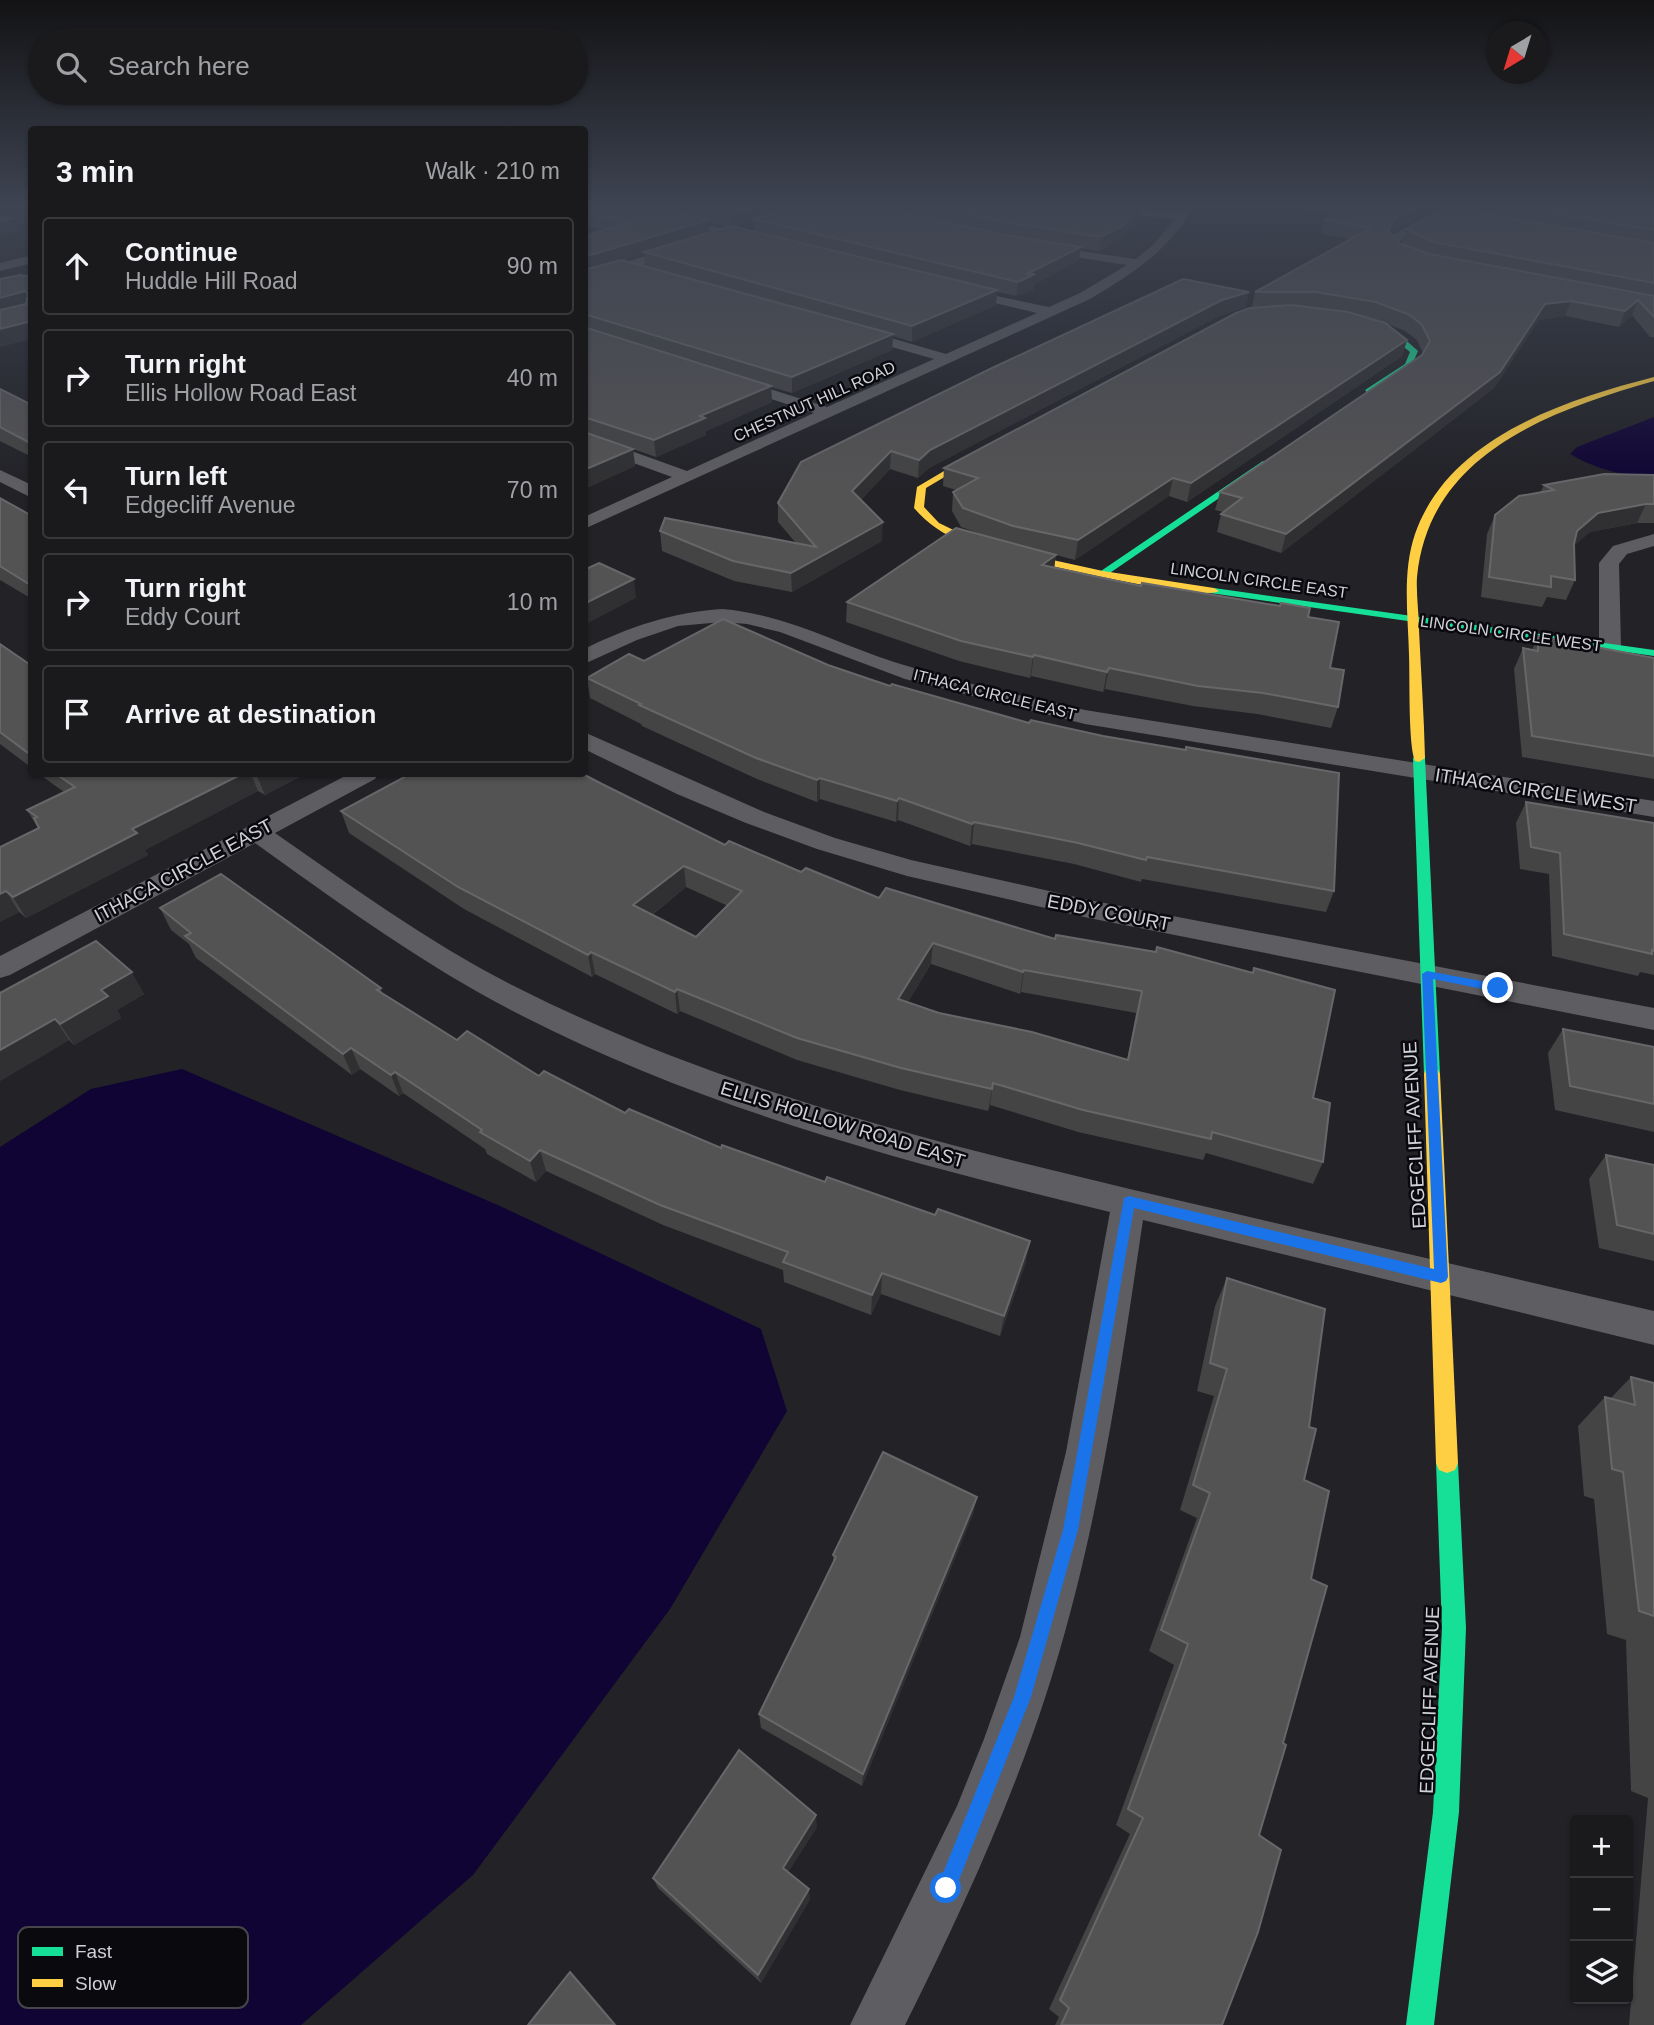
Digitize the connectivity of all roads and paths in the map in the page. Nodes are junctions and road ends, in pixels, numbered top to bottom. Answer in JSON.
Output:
{"nodes":[{"id":1,"x":1008,"y":302,"type":"edge"},
{"id":2,"x":1074,"y":302,"type":"edge"},
{"id":3,"x":1051,"y":312,"type":"junction"},
{"id":4,"x":1343,"y":321,"type":"edge"},
{"id":5,"x":834,"y":327,"type":"edge"},
{"id":6,"x":949,"y":359,"type":"junction"},
{"id":7,"x":714,"y":376,"type":"edge"},
{"id":8,"x":1654,"y":379,"type":"edge"},
{"id":9,"x":1351,"y":404,"type":"edge"},
{"id":10,"x":829,"y":413,"type":"junction"},
{"id":11,"x":1010,"y":437,"type":"edge"},
{"id":12,"x":588,"y":440,"type":"edge"},
{"id":13,"x":1272,"y":458,"type":"edge"},
{"id":14,"x":0,"y":475,"type":"edge"},
{"id":15,"x":687,"y":477,"type":"junction"},
{"id":16,"x":28,"y":491,"type":"edge"},
{"id":17,"x":588,"y":522,"type":"edge"},
{"id":18,"x":1654,"y":540,"type":"edge"},
{"id":19,"x":1100,"y":575,"type":"junction"},
{"id":20,"x":1412,"y":619,"type":"junction"},
{"id":21,"x":1610,"y":647,"type":"junction"},
{"id":22,"x":1654,"y":653,"type":"edge"},
{"id":23,"x":588,"y":656,"type":"edge"},
{"id":24,"x":588,"y":741,"type":"edge"},
{"id":25,"x":1419,"y":771,"type":"junction"},
{"id":26,"x":360,"y":777,"type":"edge"},
{"id":27,"x":1654,"y":809,"type":"edge"},
{"id":28,"x":256,"y":832,"type":"junction"},
{"id":29,"x":0,"y":968,"type":"edge"},
{"id":30,"x":1427,"y":974,"type":"junction"},
{"id":31,"x":1654,"y":1019,"type":"edge"},
{"id":32,"x":1129,"y":1202,"type":"junction"},
{"id":33,"x":1441,"y":1277,"type":"junction"},
{"id":34,"x":1654,"y":1328,"type":"edge"},
{"id":35,"x":877,"y":2025,"type":"edge"},
{"id":36,"x":1420,"y":2025,"type":"edge"}],
"edges":[{"from":1,"to":3,"type":"street"},
{"from":2,"to":3,"type":"street","name":"CHESTNUT HILL ROAD"},
{"from":3,"to":6,"type":"street","name":"CHESTNUT HILL ROAD"},
{"from":4,"to":9,"type":"street"},
{"from":5,"to":6,"type":"street"},
{"from":6,"to":10,"type":"street","name":"CHESTNUT HILL ROAD"},
{"from":7,"to":10,"type":"street"},
{"from":8,"to":20,"type":"street","name":"EDGECLIFF AVENUE"},
{"from":10,"to":15,"type":"street","name":"CHESTNUT HILL ROAD"},
{"from":11,"to":19,"type":"street","name":"LINCOLN CIRCLE EAST"},
{"from":12,"to":15,"type":"street"},
{"from":13,"to":19,"type":"street","name":"LINCOLN CIRCLE EAST"},
{"from":14,"to":16,"type":"street"},
{"from":15,"to":17,"type":"street","name":"CHESTNUT HILL ROAD"},
{"from":18,"to":21,"type":"street","name":"LINCOLN CIRCLE WEST"},
{"from":19,"to":20,"type":"street","name":"LINCOLN CIRCLE EAST"},
{"from":20,"to":21,"type":"street","name":"LINCOLN CIRCLE WEST"},
{"from":20,"to":25,"type":"street","name":"EDGECLIFF AVENUE"},
{"from":21,"to":22,"type":"street","name":"LINCOLN CIRCLE WEST"},
{"from":23,"to":25,"type":"street","name":"ITHACA CIRCLE EAST"},
{"from":24,"to":30,"type":"street","name":"EDDY COURT"},
{"from":25,"to":27,"type":"street","name":"ITHACA CIRCLE WEST"},
{"from":25,"to":30,"type":"street","name":"EDGECLIFF AVENUE"},
{"from":26,"to":28,"type":"street","name":"ITHACA CIRCLE EAST"},
{"from":28,"to":29,"type":"street","name":"ITHACA CIRCLE EAST"},
{"from":28,"to":32,"type":"street","name":"ELLIS HOLLOW ROAD EAST"},
{"from":30,"to":31,"type":"street","name":"EDDY COURT"},
{"from":30,"to":33,"type":"street","name":"EDGECLIFF AVENUE"},
{"from":32,"to":33,"type":"street","name":"ELLIS HOLLOW ROAD EAST"},
{"from":32,"to":35,"type":"street"},
{"from":33,"to":34,"type":"street","name":"ELLIS HOLLOW ROAD EAST"},
{"from":33,"to":36,"type":"street","name":"EDGECLIFF AVENUE"}]}
